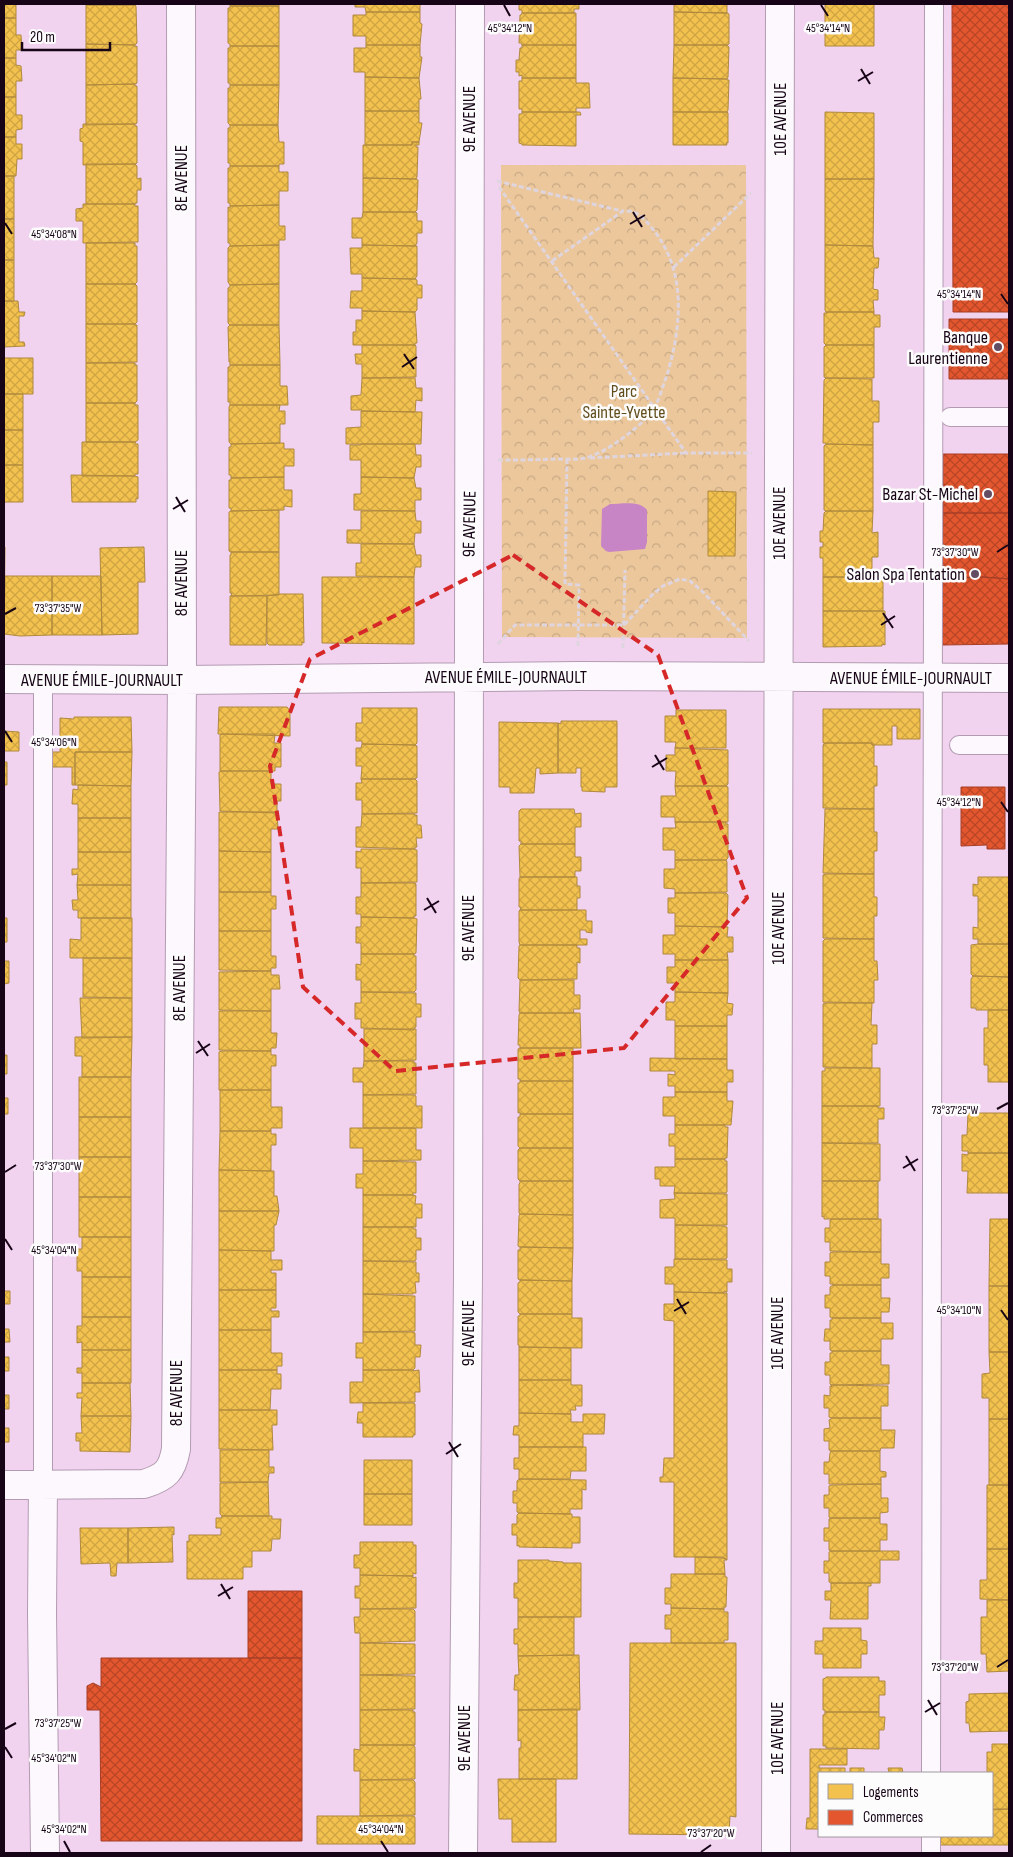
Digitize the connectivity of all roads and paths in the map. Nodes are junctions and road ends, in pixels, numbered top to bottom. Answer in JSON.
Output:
{"nodes":[{"id":1,"x":181,"y":4,"type":"edge"},
{"id":2,"x":470,"y":4,"type":"edge"},
{"id":3,"x":780,"y":4,"type":"edge"},
{"id":4,"x":934,"y":4,"type":"edge"},
{"id":5,"x":780,"y":165,"type":"junction"},
{"id":6,"x":623,"y":212,"type":"junction"},
{"id":7,"x":552,"y":262,"type":"junction"},
{"id":8,"x":674,"y":267,"type":"junction"},
{"id":9,"x":655,"y":408,"type":"junction"},
{"id":10,"x":950,"y":416,"type":"dead end"},
{"id":11,"x":1009,"y":417,"type":"edge"},
{"id":12,"x":686,"y":453,"type":"junction"},
{"id":13,"x":778,"y":453,"type":"junction"},
{"id":14,"x":586,"y":458,"type":"junction"},
{"id":15,"x":567,"y":459,"type":"junction"},
{"id":16,"x":470,"y":460,"type":"junction"},
{"id":17,"x":625,"y":570,"type":"dead end"},
{"id":18,"x":578,"y":626,"type":"junction"},
{"id":19,"x":624,"y":626,"type":"junction"},
{"id":20,"x":752,"y":644,"type":"dead end"},
{"id":21,"x":578,"y":676,"type":"junction"},
{"id":22,"x":468,"y":677,"type":"junction"},
{"id":23,"x":779,"y":677,"type":"junction"},
{"id":24,"x":934,"y":678,"type":"junction"},
{"id":25,"x":1009,"y":678,"type":"edge"},
{"id":26,"x":4,"y":679,"type":"edge"},
{"id":27,"x":43,"y":679,"type":"junction"},
{"id":28,"x":182,"y":680,"type":"junction"},
{"id":29,"x":959,"y":745,"type":"dead end"},
{"id":30,"x":1009,"y":745,"type":"edge"},
{"id":31,"x":43,"y":1484,"type":"junction"},
{"id":32,"x":4,"y":1485,"type":"edge"},
{"id":33,"x":932,"y":1772,"type":"edge"},
{"id":34,"x":931,"y":1837,"type":"edge"},
{"id":35,"x":45,"y":1853,"type":"edge"},
{"id":36,"x":463,"y":1853,"type":"edge"},
{"id":37,"x":776,"y":1853,"type":"edge"},
{"id":38,"x":931,"y":1853,"type":"edge"}],
"edges":[{"from":1,"to":28,"type":"street","name":"8E AVENUE"},
{"from":2,"to":16,"type":"street","name":"9E AVENUE"},
{"from":3,"to":5,"type":"street","name":"10E AVENUE"},
{"from":4,"to":24,"type":"lane"},
{"from":5,"to":8,"type":"path"},
{"from":5,"to":13,"type":"street","name":"10E AVENUE"},
{"from":6,"to":7,"type":"path"},
{"from":6,"to":7,"type":"path"},
{"from":6,"to":8,"type":"path"},
{"from":7,"to":9,"type":"path"},
{"from":8,"to":9,"type":"path"},
{"from":9,"to":12,"type":"path"},
{"from":9,"to":14,"type":"path"},
{"from":10,"to":11,"type":"lane"},
{"from":12,"to":13,"type":"path"},
{"from":12,"to":14,"type":"path"},
{"from":13,"to":23,"type":"street","name":"10E AVENUE"},
{"from":14,"to":15,"type":"path"},
{"from":15,"to":16,"type":"path"},
{"from":15,"to":18,"type":"path"},
{"from":16,"to":22,"type":"street","name":"9E AVENUE"},
{"from":17,"to":19,"type":"path"},
{"from":18,"to":19,"type":"path"},
{"from":18,"to":21,"type":"path"},
{"from":18,"to":22,"type":"path"},
{"from":19,"to":20,"type":"path"},
{"from":21,"to":22,"type":"street","name":"AVENUE ÉMILE-JOURNAULT"},
{"from":21,"to":23,"type":"street","name":"AVENUE ÉMILE-JOURNAULT"},
{"from":22,"to":28,"type":"street","name":"AVENUE ÉMILE-JOURNAULT"},
{"from":22,"to":36,"type":"street","name":"9E AVENUE"},
{"from":23,"to":24,"type":"street","name":"AVENUE ÉMILE-JOURNAULT"},
{"from":23,"to":37,"type":"street","name":"10E AVENUE"},
{"from":24,"to":25,"type":"street","name":"AVENUE ÉMILE-JOURNAULT"},
{"from":24,"to":33,"type":"lane"},
{"from":26,"to":27,"type":"street","name":"AVENUE ÉMILE-JOURNAULT"},
{"from":27,"to":28,"type":"street","name":"AVENUE ÉMILE-JOURNAULT"},
{"from":27,"to":31,"type":"lane"},
{"from":28,"to":31,"type":"street","name":"8E AVENUE"},
{"from":29,"to":30,"type":"lane"},
{"from":31,"to":32,"type":"street","name":"8E AVENUE"},
{"from":31,"to":35,"type":"street"},
{"from":34,"to":38,"type":"lane"}]}
